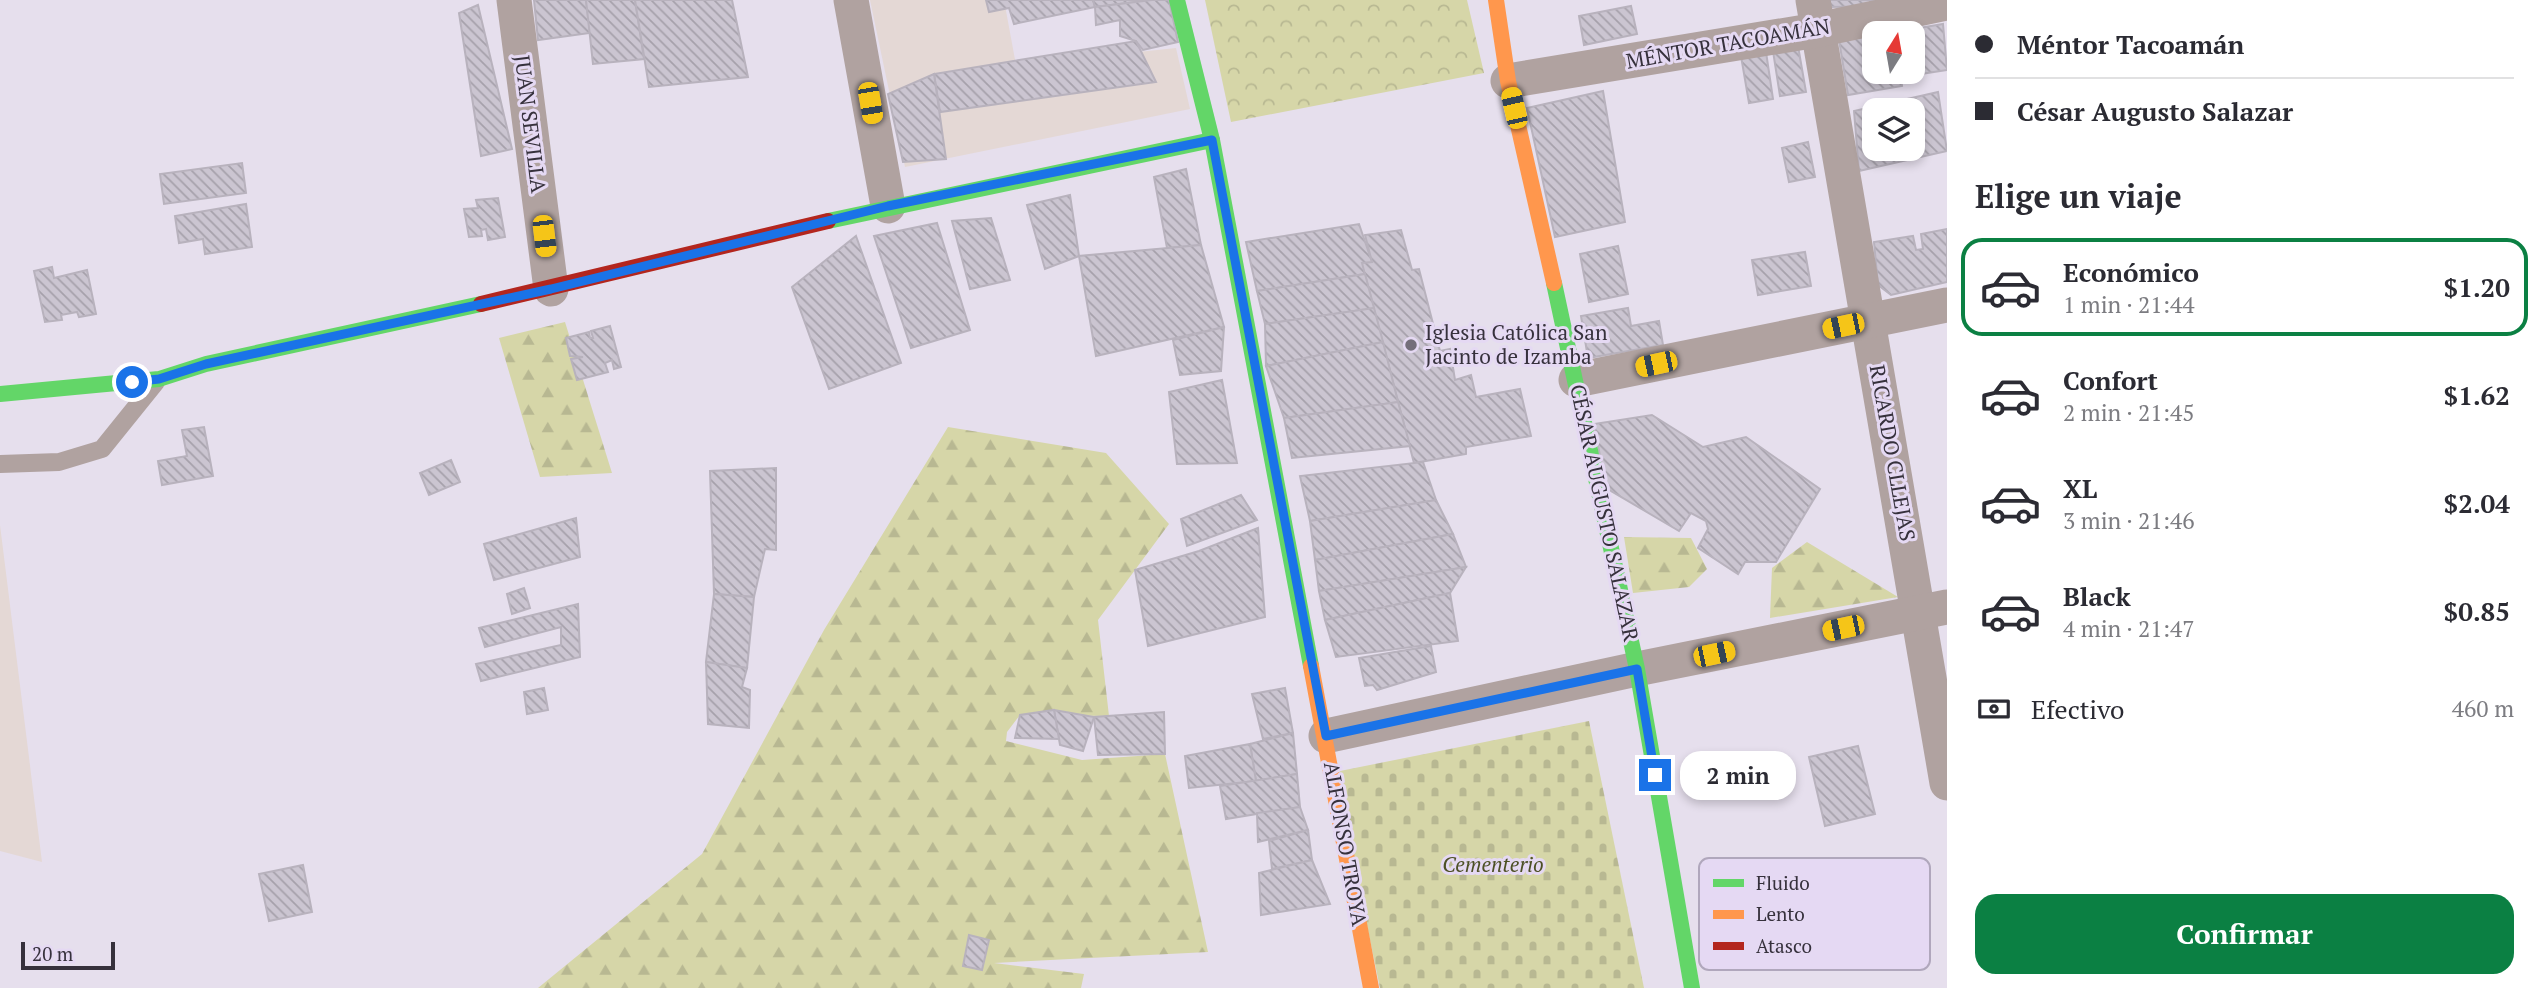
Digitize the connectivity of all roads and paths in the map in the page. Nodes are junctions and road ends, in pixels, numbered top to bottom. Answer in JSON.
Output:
{"nodes":[{"id":1,"x":514,"y":0,"type":"edge"},
{"id":2,"x":851,"y":0,"type":"edge"},
{"id":3,"x":1177,"y":0,"type":"edge"},
{"id":4,"x":1496,"y":0,"type":"edge"},
{"id":5,"x":1947,"y":3,"type":"edge"},
{"id":6,"x":1815,"y":15,"type":"edge"},
{"id":7,"x":1507,"y":81,"type":"junction"},
{"id":8,"x":1212,"y":140,"type":"junction"},
{"id":9,"x":888,"y":206,"type":"junction"},
{"id":10,"x":551,"y":289,"type":"junction"},
{"id":11,"x":1947,"y":305,"type":"edge"},
{"id":12,"x":1869,"y":320,"type":"junction"},
{"id":13,"x":159,"y":379,"type":"junction"},
{"id":14,"x":1576,"y":380,"type":"junction"},
{"id":15,"x":0,"y":394,"type":"edge"},
{"id":16,"x":0,"y":464,"type":"edge"},
{"id":17,"x":1933,"y":610,"type":"edge"},
{"id":18,"x":1637,"y":669,"type":"junction"},
{"id":19,"x":1326,"y":736,"type":"junction"},
{"id":20,"x":1947,"y":783,"type":"edge"},
{"id":21,"x":1371,"y":988,"type":"edge"},
{"id":22,"x":1692,"y":988,"type":"edge"}],
"edges":[{"from":1,"to":10,"type":"street","name":"JUAN SEVILLA"},
{"from":2,"to":9,"type":"street"},
{"from":3,"to":8,"type":"street","name":"ALFONSO TROYA"},
{"from":4,"to":7,"type":"street","name":"CÉSAR AUGUSTO SALAZAR"},
{"from":5,"to":6,"type":"street","name":"MÉNTOR TACOAMÁN"},
{"from":6,"to":7,"type":"street","name":"MÉNTOR TACOAMÁN"},
{"from":6,"to":12,"type":"street","name":"RICARDO CLLEJAS"},
{"from":7,"to":14,"type":"street","name":"CÉSAR AUGUSTO SALAZAR"},
{"from":8,"to":9,"type":"street"},
{"from":8,"to":19,"type":"street","name":"ALFONSO TROYA"},
{"from":9,"to":10,"type":"street"},
{"from":10,"to":13,"type":"street"},
{"from":11,"to":12,"type":"street"},
{"from":12,"to":14,"type":"street"},
{"from":12,"to":17,"type":"street","name":"RICARDO CLLEJAS"},
{"from":13,"to":15,"type":"street"},
{"from":13,"to":16,"type":"lane"},
{"from":14,"to":18,"type":"street","name":"CÉSAR AUGUSTO SALAZAR"},
{"from":17,"to":18,"type":"street"},
{"from":17,"to":20,"type":"street","name":"RICARDO CLLEJAS"},
{"from":18,"to":19,"type":"street"},
{"from":18,"to":22,"type":"street","name":"CÉSAR AUGUSTO SALAZAR"},
{"from":19,"to":21,"type":"street","name":"ALFONSO TROYA"}]}
